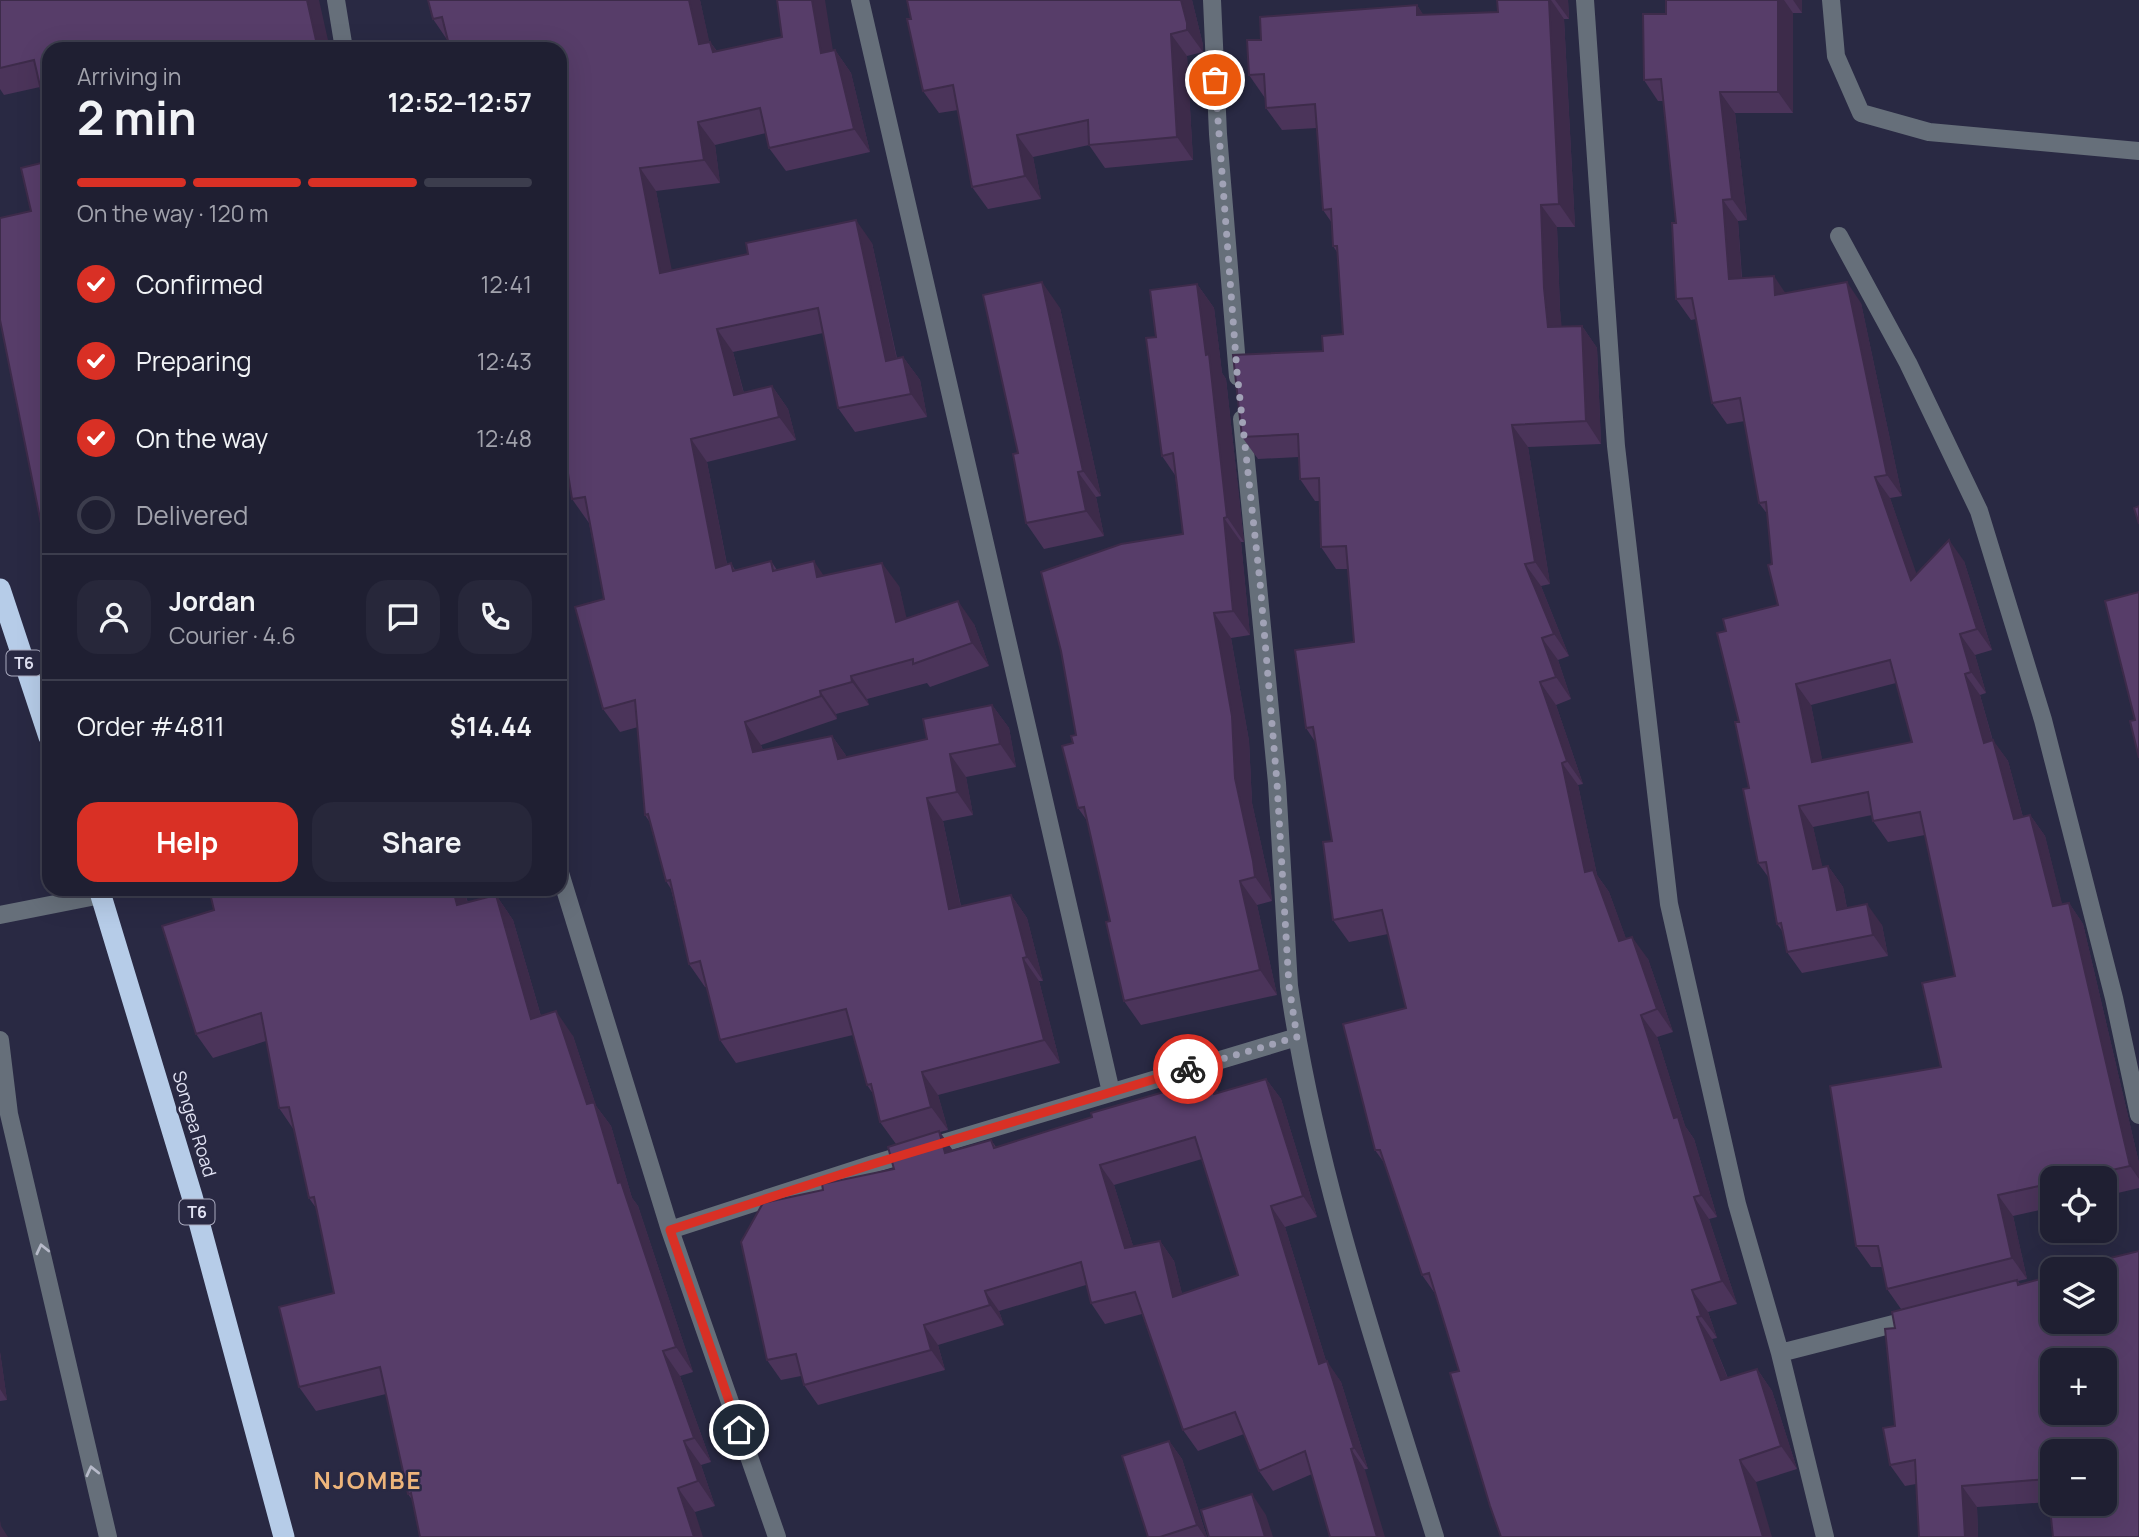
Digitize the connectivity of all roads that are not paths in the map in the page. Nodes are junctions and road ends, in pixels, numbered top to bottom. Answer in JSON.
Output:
{"nodes":[{"id":1,"x":335,"y":0,"type":"edge"},
{"id":2,"x":860,"y":0,"type":"edge"},
{"id":3,"x":1212,"y":0,"type":"edge"},
{"id":4,"x":1585,"y":0,"type":"edge"},
{"id":5,"x":1831,"y":0,"type":"edge"},
{"id":6,"x":343,"y":42,"type":"edge"},
{"id":7,"x":2139,"y":151,"type":"edge"},
{"id":8,"x":1839,"y":236,"type":"dead end"},
{"id":9,"x":0,"y":589,"type":"edge"},
{"id":10,"x":42,"y":716,"type":"edge"},
{"id":11,"x":83,"y":896,"type":"edge"},
{"id":12,"x":101,"y":896,"type":"edge"},
{"id":13,"x":567,"y":896,"type":"edge"},
{"id":14,"x":0,"y":915,"type":"edge"},
{"id":15,"x":1297,"y":1037,"type":"junction"},
{"id":16,"x":0,"y":1040,"type":"edge"},
{"id":17,"x":1111,"y":1093,"type":"junction"},
{"id":18,"x":2139,"y":1115,"type":"edge"},
{"id":19,"x":670,"y":1230,"type":"junction"},
{"id":20,"x":1936,"y":1314,"type":"edge"},
{"id":21,"x":1780,"y":1353,"type":"junction"},
{"id":22,"x":108,"y":1537,"type":"edge"},
{"id":23,"x":284,"y":1537,"type":"edge"},
{"id":24,"x":777,"y":1537,"type":"edge"},
{"id":25,"x":1435,"y":1537,"type":"edge"},
{"id":26,"x":1825,"y":1537,"type":"edge"}],
"edges":[{"from":1,"to":6,"type":"street"},
{"from":2,"to":17,"type":"street"},
{"from":3,"to":15,"type":"street"},
{"from":4,"to":21,"type":"street"},
{"from":5,"to":7,"type":"street"},
{"from":8,"to":18,"type":"street"},
{"from":9,"to":10,"type":"highway","number":"T6"},
{"from":11,"to":14,"type":"street"},
{"from":12,"to":23,"type":"highway","name":"Songea Road","number":"T6"},
{"from":13,"to":19,"type":"street"},
{"from":15,"to":17,"type":"street"},
{"from":15,"to":25,"type":"street"},
{"from":22,"to":16,"type":"street","one_way":true},
{"from":17,"to":19,"type":"street"},
{"from":19,"to":24,"type":"street"},
{"from":20,"to":21,"type":"street"},
{"from":21,"to":26,"type":"street"}]}
